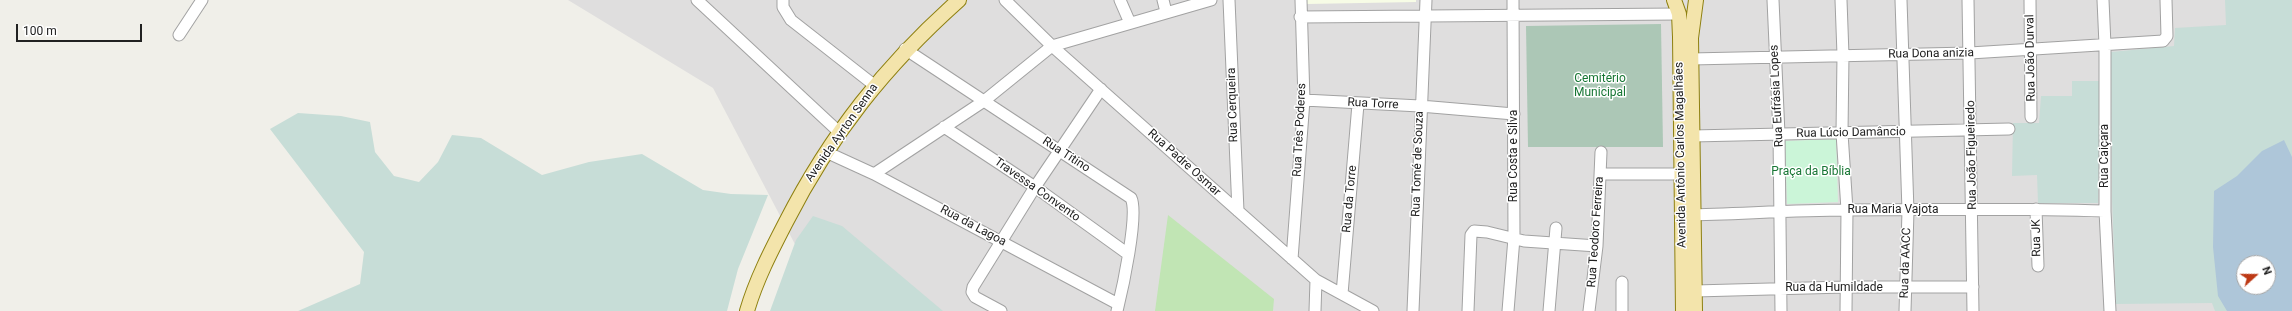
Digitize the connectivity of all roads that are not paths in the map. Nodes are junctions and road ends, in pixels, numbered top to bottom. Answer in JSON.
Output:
{"nodes":[{"id":1,"x":202,"y":0,"type":"edge"},
{"id":2,"x":697,"y":0,"type":"edge"},
{"id":3,"x":782,"y":0,"type":"edge"},
{"id":4,"x":960,"y":0,"type":"edge"},
{"id":5,"x":1005,"y":0,"type":"edge"},
{"id":6,"x":1120,"y":0,"type":"edge"},
{"id":7,"x":1163,"y":0,"type":"edge"},
{"id":8,"x":1211,"y":0,"type":"edge"},
{"id":9,"x":1229,"y":0,"type":"edge"},
{"id":10,"x":1300,"y":0,"type":"edge"},
{"id":11,"x":1426,"y":0,"type":"edge"},
{"id":12,"x":1513,"y":0,"type":"edge"},
{"id":13,"x":1674,"y":0,"type":"edge"},
{"id":14,"x":1696,"y":0,"type":"edge"},
{"id":15,"x":1774,"y":0,"type":"edge"},
{"id":16,"x":1841,"y":0,"type":"edge"},
{"id":17,"x":1901,"y":0,"type":"edge"},
{"id":18,"x":1968,"y":0,"type":"edge"},
{"id":19,"x":2030,"y":0,"type":"edge"},
{"id":20,"x":2103,"y":0,"type":"edge"},
{"id":21,"x":2166,"y":0,"type":"edge"},
{"id":22,"x":1166,"y":12,"type":"junction"},
{"id":23,"x":1679,"y":14,"type":"junction"},
{"id":24,"x":1513,"y":15,"type":"junction"},
{"id":25,"x":1300,"y":17,"type":"junction"},
{"id":26,"x":1426,"y":18,"type":"junction"},
{"id":27,"x":1130,"y":23,"type":"junction"},
{"id":28,"x":179,"y":35,"type":"dead end"},
{"id":29,"x":2105,"y":45,"type":"junction"},
{"id":30,"x":1052,"y":46,"type":"junction"},
{"id":31,"x":905,"y":49,"type":"junction"},
{"id":32,"x":2032,"y":50,"type":"junction"},
{"id":33,"x":1970,"y":53,"type":"junction"},
{"id":34,"x":1844,"y":55,"type":"junction"},
{"id":35,"x":1902,"y":55,"type":"junction"},
{"id":36,"x":1774,"y":57,"type":"junction"},
{"id":37,"x":1691,"y":59,"type":"junction"},
{"id":38,"x":874,"y":85,"type":"junction"},
{"id":39,"x":1101,"y":89,"type":"junction"},
{"id":40,"x":1304,"y":100,"type":"junction"},
{"id":41,"x":984,"y":101,"type":"junction"},
{"id":42,"x":1358,"y":104,"type":"junction"},
{"id":43,"x":1420,"y":106,"type":"junction"},
{"id":44,"x":1514,"y":114,"type":"junction"},
{"id":45,"x":2032,"y":117,"type":"dead end"},
{"id":46,"x":944,"y":127,"type":"junction"},
{"id":47,"x":2009,"y":129,"type":"dead end"},
{"id":48,"x":1972,"y":130,"type":"junction"},
{"id":49,"x":839,"y":132,"type":"junction"},
{"id":50,"x":1906,"y":132,"type":"junction"},
{"id":51,"x":1842,"y":133,"type":"junction"},
{"id":52,"x":1779,"y":134,"type":"junction"},
{"id":53,"x":1692,"y":136,"type":"junction"},
{"id":54,"x":1060,"y":150,"type":"junction"},
{"id":55,"x":826,"y":152,"type":"junction"},
{"id":56,"x":1601,"y":152,"type":"dead end"},
{"id":57,"x":874,"y":174,"type":"junction"},
{"id":58,"x":1601,"y":174,"type":"junction"},
{"id":59,"x":1682,"y":174,"type":"junction"},
{"id":60,"x":1035,"y":188,"type":"junction"},
{"id":61,"x":1973,"y":208,"type":"junction"},
{"id":62,"x":2036,"y":209,"type":"junction"},
{"id":63,"x":1847,"y":210,"type":"junction"},
{"id":64,"x":1238,"y":211,"type":"junction"},
{"id":65,"x":1908,"y":211,"type":"junction"},
{"id":66,"x":2105,"y":211,"type":"junction"},
{"id":67,"x":1781,"y":212,"type":"junction"},
{"id":68,"x":1687,"y":215,"type":"junction"},
{"id":69,"x":1556,"y":228,"type":"dead end"},
{"id":70,"x":1514,"y":238,"type":"junction"},
{"id":71,"x":1002,"y":241,"type":"junction"},
{"id":72,"x":1555,"y":244,"type":"junction"},
{"id":73,"x":1597,"y":246,"type":"junction"},
{"id":74,"x":1128,"y":254,"type":"junction"},
{"id":75,"x":1292,"y":259,"type":"junction"},
{"id":76,"x":2038,"y":266,"type":"dead end"},
{"id":77,"x":1316,"y":280,"type":"junction"},
{"id":78,"x":1622,"y":282,"type":"dead end"},
{"id":79,"x":1846,"y":287,"type":"junction"},
{"id":80,"x":1780,"y":288,"type":"junction"},
{"id":81,"x":1904,"y":288,"type":"junction"},
{"id":82,"x":1973,"y":288,"type":"junction"},
{"id":83,"x":1695,"y":290,"type":"junction"},
{"id":84,"x":1342,"y":294,"type":"junction"},
{"id":85,"x":1117,"y":308,"type":"edge"},
{"id":86,"x":747,"y":311,"type":"edge"},
{"id":87,"x":1001,"y":311,"type":"edge"},
{"id":88,"x":1315,"y":311,"type":"edge"},
{"id":89,"x":1373,"y":311,"type":"edge"},
{"id":90,"x":1413,"y":311,"type":"edge"},
{"id":91,"x":1468,"y":311,"type":"edge"},
{"id":92,"x":1508,"y":311,"type":"edge"},
{"id":93,"x":1549,"y":311,"type":"edge"},
{"id":94,"x":1589,"y":311,"type":"edge"},
{"id":95,"x":1622,"y":311,"type":"edge"},
{"id":96,"x":1683,"y":311,"type":"edge"},
{"id":97,"x":1695,"y":311,"type":"edge"},
{"id":98,"x":1781,"y":311,"type":"edge"},
{"id":99,"x":1846,"y":311,"type":"edge"},
{"id":100,"x":1905,"y":311,"type":"edge"},
{"id":101,"x":1973,"y":311,"type":"edge"},
{"id":102,"x":2110,"y":311,"type":"edge"}],
"edges":[{"from":1,"to":28,"type":"street"},
{"from":2,"to":49,"type":"street"},
{"from":3,"to":38,"type":"street"},
{"from":4,"to":31,"type":"main road","name":"Avenida Ayrton Senna"},
{"from":5,"to":30,"type":"street","name":"Rua Padre Osmar"},
{"from":6,"to":27,"type":"street"},
{"from":7,"to":22,"type":"street"},
{"from":8,"to":22,"type":"street"},
{"from":9,"to":64,"type":"street","name":"Rua Cerqueira"},
{"from":10,"to":25,"type":"street","name":"Rua Três Poderes"},
{"from":11,"to":26,"type":"street","name":"Rua Tomé de Souza"},
{"from":12,"to":24,"type":"street","name":"Rua Costa e Silva"},
{"from":13,"to":23,"type":"main road","name":"Avenida Antônio Carlos Magalhães"},
{"from":14,"to":37,"type":"main road","name":"Avenida Antônio Carlos Magalhães"},
{"from":15,"to":36,"type":"street","name":"Rua Eufrásia Lopes"},
{"from":16,"to":34,"type":"street"},
{"from":17,"to":35,"type":"street","name":"Rua da AACC"},
{"from":18,"to":33,"type":"street","name":"Rua João Figueiredo"},
{"from":19,"to":32,"type":"street","name":"Rua João Durval"},
{"from":20,"to":29,"type":"street","name":"Rua Caiçara"},
{"from":21,"to":29,"type":"street","name":"Rua Dona anizia"},
{"from":22,"to":27,"type":"street"},
{"from":23,"to":24,"type":"street"},
{"from":23,"to":59,"type":"main road","name":"Avenida Antônio Carlos Magalhães"},
{"from":24,"to":26,"type":"street"},
{"from":24,"to":44,"type":"street","name":"Rua Costa e Silva"},
{"from":25,"to":26,"type":"street"},
{"from":25,"to":40,"type":"street","name":"Rua Três Poderes"},
{"from":26,"to":43,"type":"street","name":"Rua Tomé de Souza"},
{"from":27,"to":30,"type":"street"},
{"from":29,"to":32,"type":"street","name":"Rua Dona anizia"},
{"from":29,"to":66,"type":"street","name":"Rua Caiçara"},
{"from":30,"to":39,"type":"street","name":"Rua Padre Osmar"},
{"from":30,"to":41,"type":"street"},
{"from":31,"to":38,"type":"main road","name":"Avenida Ayrton Senna"},
{"from":31,"to":41,"type":"street","name":"Rua Titino"},
{"from":32,"to":33,"type":"street","name":"Rua Dona anizia"},
{"from":32,"to":45,"type":"street","name":"Rua João Durval"},
{"from":33,"to":35,"type":"street","name":"Rua Dona anizia"},
{"from":33,"to":48,"type":"street","name":"Rua João Figueiredo"},
{"from":34,"to":35,"type":"street","name":"Rua Dona anizia"},
{"from":34,"to":36,"type":"street","name":"Rua Dona anizia"},
{"from":34,"to":51,"type":"street"},
{"from":35,"to":50,"type":"street","name":"Rua da AACC"},
{"from":36,"to":37,"type":"street","name":"Rua Dona anizia"},
{"from":36,"to":52,"type":"street","name":"Rua Eufrásia Lopes"},
{"from":37,"to":53,"type":"main road","name":"Avenida Antônio Carlos Magalhães"},
{"from":38,"to":49,"type":"main road","name":"Avenida Ayrton Senna"},
{"from":39,"to":54,"type":"street"},
{"from":39,"to":64,"type":"street","name":"Rua Padre Osmar"},
{"from":40,"to":42,"type":"street","name":"Rua Torre"},
{"from":40,"to":75,"type":"street","name":"Rua Três Poderes"},
{"from":41,"to":46,"type":"street"},
{"from":41,"to":54,"type":"street","name":"Rua Titino"},
{"from":42,"to":43,"type":"street","name":"Rua Torre"},
{"from":42,"to":84,"type":"street","name":"Rua da Torre"},
{"from":43,"to":44,"type":"street","name":"Rua Torre"},
{"from":43,"to":90,"type":"street","name":"Rua Tomé de Souza"},
{"from":44,"to":70,"type":"street","name":"Rua Costa e Silva"},
{"from":46,"to":57,"type":"street"},
{"from":46,"to":60,"type":"street","name":"Travessa Convento"},
{"from":47,"to":48,"type":"street","name":"Rua Lúcio Damâncio"},
{"from":48,"to":50,"type":"street","name":"Rua Lúcio Damâncio"},
{"from":48,"to":61,"type":"street","name":"Rua João Figueiredo"},
{"from":49,"to":55,"type":"main road","name":"Avenida Ayrton Senna"},
{"from":50,"to":51,"type":"street","name":"Rua Lúcio Damâncio"},
{"from":50,"to":65,"type":"street","name":"Rua da AACC"},
{"from":51,"to":52,"type":"street","name":"Rua Lúcio Damâncio"},
{"from":51,"to":63,"type":"street"},
{"from":52,"to":53,"type":"street","name":"Rua Lúcio Damâncio"},
{"from":52,"to":67,"type":"street","name":"Rua Eufrásia Lopes"},
{"from":53,"to":68,"type":"main road","name":"Avenida Antônio Carlos Magalhães"},
{"from":54,"to":60,"type":"street"},
{"from":54,"to":74,"type":"street","name":"Rua Titino"},
{"from":55,"to":57,"type":"street","name":"Rua da Lagoa"},
{"from":55,"to":86,"type":"main road","name":"Avenida Ayrton Senna"},
{"from":56,"to":58,"type":"street","name":"Rua Teodoro Ferreira"},
{"from":57,"to":71,"type":"street","name":"Rua da Lagoa"},
{"from":58,"to":59,"type":"street"},
{"from":58,"to":73,"type":"street","name":"Rua Teodoro Ferreira"},
{"from":59,"to":68,"type":"main road","name":"Avenida Antônio Carlos Magalhães"},
{"from":60,"to":71,"type":"street"},
{"from":60,"to":74,"type":"street","name":"Travessa Convento"},
{"from":61,"to":62,"type":"street","name":"Rua Maria Vajota"},
{"from":61,"to":65,"type":"street","name":"Rua Maria Vajota"},
{"from":61,"to":82,"type":"street","name":"Rua João Figueiredo"},
{"from":62,"to":66,"type":"street","name":"Rua Maria Vajota"},
{"from":62,"to":76,"type":"street","name":"Rua JK"},
{"from":63,"to":65,"type":"street","name":"Rua Maria Vajota"},
{"from":63,"to":67,"type":"street","name":"Rua Maria Vajota"},
{"from":63,"to":79,"type":"street"},
{"from":64,"to":75,"type":"street","name":"Rua Padre Osmar"},
{"from":65,"to":81,"type":"street","name":"Rua da AACC"},
{"from":66,"to":102,"type":"street","name":"Rua Caiçara"},
{"from":67,"to":68,"type":"street","name":"Rua Maria Vajota"},
{"from":67,"to":80,"type":"street","name":"Rua Eufrásia Lopes"},
{"from":68,"to":83,"type":"main road","name":"Avenida Antônio Carlos Magalhães"},
{"from":68,"to":96,"type":"main road","name":"Avenida Antônio Carlos Magalhães"},
{"from":69,"to":72,"type":"street"},
{"from":70,"to":72,"type":"street"},
{"from":70,"to":91,"type":"street"},
{"from":70,"to":92,"type":"street","name":"Rua Costa e Silva"},
{"from":71,"to":85,"type":"street","name":"Rua da Lagoa"},
{"from":71,"to":87,"type":"street"},
{"from":72,"to":73,"type":"street"},
{"from":72,"to":93,"type":"street"},
{"from":73,"to":94,"type":"street","name":"Rua Teodoro Ferreira"},
{"from":74,"to":85,"type":"street","name":"Rua Titino"},
{"from":75,"to":77,"type":"street","name":"Rua Padre Osmar"},
{"from":77,"to":84,"type":"street","name":"Rua Padre Osmar"},
{"from":77,"to":88,"type":"street"},
{"from":78,"to":95,"type":"street"},
{"from":79,"to":80,"type":"street","name":"Rua da Humildade"},
{"from":79,"to":81,"type":"street","name":"Rua da Humildade"},
{"from":79,"to":99,"type":"street"},
{"from":80,"to":83,"type":"street","name":"Rua da Humildade"},
{"from":80,"to":98,"type":"street","name":"Rua Eufrásia Lopes"},
{"from":81,"to":82,"type":"street","name":"Rua da Humildade"},
{"from":81,"to":100,"type":"street","name":"Rua da AACC"},
{"from":82,"to":101,"type":"street","name":"Rua João Figueiredo"},
{"from":83,"to":97,"type":"main road","name":"Avenida Antônio Carlos Magalhães"},
{"from":84,"to":89,"type":"street","name":"Rua Padre Osmar"}]}
